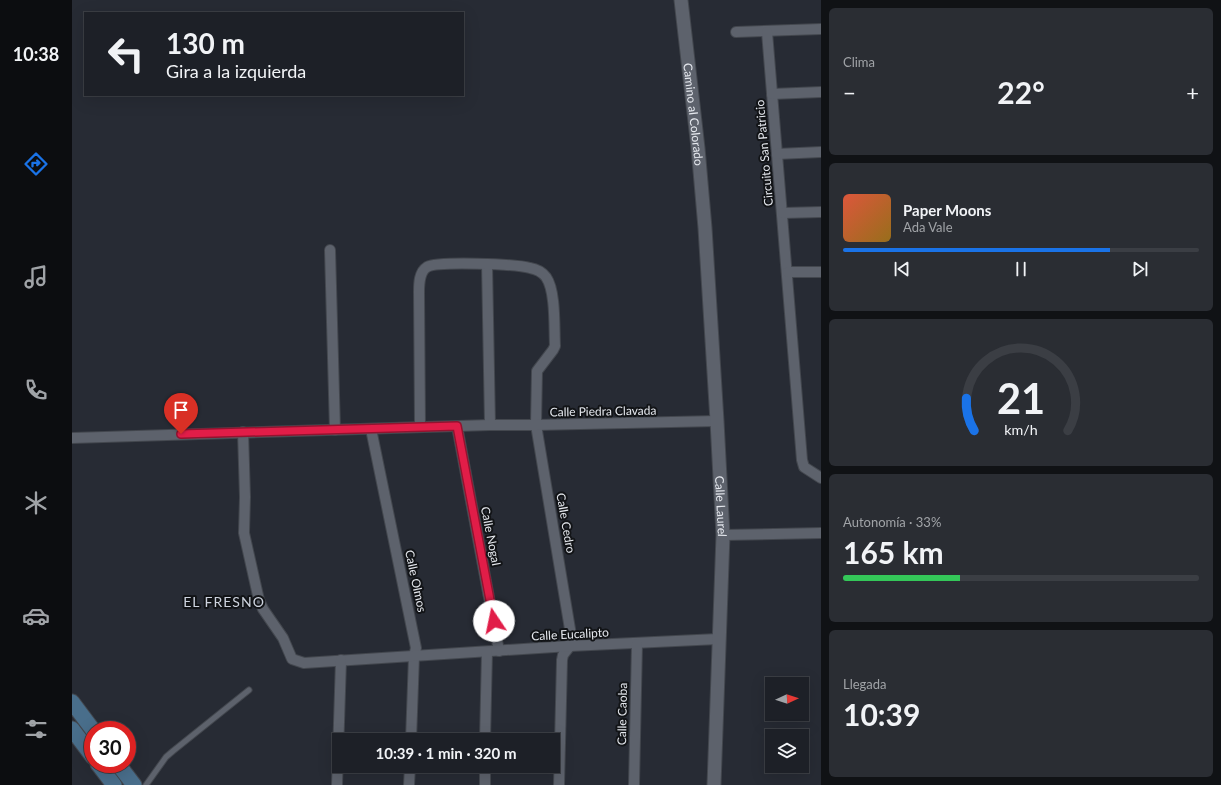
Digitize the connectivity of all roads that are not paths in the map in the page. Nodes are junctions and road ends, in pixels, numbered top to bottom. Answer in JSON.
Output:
{"nodes":[{"id":1,"x":681,"y":0,"type":"edge"},
{"id":2,"x":821,"y":29,"type":"edge"},
{"id":3,"x":736,"y":32,"type":"dead end"},
{"id":4,"x":767,"y":32,"type":"junction"},
{"id":5,"x":821,"y":92,"type":"edge"},
{"id":6,"x":772,"y":94,"type":"junction"},
{"id":7,"x":821,"y":152,"type":"edge"},
{"id":8,"x":777,"y":154,"type":"junction"},
{"id":9,"x":821,"y":212,"type":"edge"},
{"id":10,"x":783,"y":213,"type":"junction"},
{"id":11,"x":705,"y":228,"type":"joint"},
{"id":12,"x":330,"y":250,"type":"dead end"},
{"id":13,"x":487,"y":264,"type":"junction"},
{"id":14,"x":788,"y":272,"type":"junction"},
{"id":15,"x":821,"y":272,"type":"edge"},
{"id":16,"x":717,"y":421,"type":"junction"},
{"id":17,"x":490,"y":425,"type":"junction"},
{"id":18,"x":536,"y":425,"type":"junction"},
{"id":19,"x":457,"y":426,"type":"junction"},
{"id":20,"x":420,"y":427,"type":"junction"},
{"id":21,"x":372,"y":429,"type":"junction"},
{"id":22,"x":335,"y":430,"type":"junction"},
{"id":23,"x":244,"y":432,"type":"junction"},
{"id":24,"x":72,"y":438,"type":"edge"},
{"id":25,"x":821,"y":478,"type":"edge"},
{"id":26,"x":821,"y":533,"type":"edge"},
{"id":27,"x":723,"y":534,"type":"junction"},
{"id":28,"x":718,"y":640,"type":"junction"},
{"id":29,"x":637,"y":644,"type":"junction"},
{"id":30,"x":570,"y":646,"type":"junction"},
{"id":31,"x":499,"y":651,"type":"junction"},
{"id":32,"x":487,"y":652,"type":"junction"},
{"id":33,"x":414,"y":656,"type":"junction"},
{"id":34,"x":341,"y":660,"type":"junction"},
{"id":35,"x":249,"y":690,"type":"dead end"},
{"id":36,"x":72,"y":702,"type":"edge"},
{"id":37,"x":86,"y":721,"type":"edge"},
{"id":38,"x":72,"y":729,"type":"edge"},
{"id":39,"x":411,"y":733,"type":"edge"},
{"id":40,"x":485,"y":733,"type":"edge"},
{"id":41,"x":84,"y":745,"type":"edge"},
{"id":42,"x":105,"y":773,"type":"edge"},
{"id":43,"x":125,"y":773,"type":"edge"},
{"id":44,"x":410,"y":773,"type":"edge"},
{"id":45,"x":485,"y":773,"type":"edge"},
{"id":46,"x":114,"y":785,"type":"edge"},
{"id":47,"x":134,"y":785,"type":"edge"},
{"id":48,"x":146,"y":785,"type":"edge"},
{"id":49,"x":337,"y":785,"type":"edge"},
{"id":50,"x":409,"y":785,"type":"edge"},
{"id":51,"x":484,"y":785,"type":"edge"},
{"id":52,"x":559,"y":785,"type":"edge"},
{"id":53,"x":634,"y":785,"type":"edge"},
{"id":54,"x":714,"y":785,"type":"edge"}],
"edges":[{"from":1,"to":11,"type":"street","name":"Camino al Colorado"},
{"from":2,"to":4,"type":"street"},
{"from":3,"to":4,"type":"street"},
{"from":4,"to":6,"type":"street","name":"Circuito San Patricio"},
{"from":5,"to":6,"type":"street"},
{"from":6,"to":8,"type":"street","name":"Circuito San Patricio"},
{"from":7,"to":8,"type":"street"},
{"from":8,"to":10,"type":"street","name":"Circuito San Patricio"},
{"from":9,"to":10,"type":"street"},
{"from":10,"to":14,"type":"street","name":"Circuito San Patricio"},
{"from":11,"to":16,"type":"street","name":"Calle Laurel"},
{"from":12,"to":22,"type":"street"},
{"from":13,"to":17,"type":"street"},
{"from":13,"to":18,"type":"street","name":"Calle Cedro"},
{"from":13,"to":20,"type":"street"},
{"from":14,"to":15,"type":"street"},
{"from":14,"to":25,"type":"street","name":"Circuito San Patricio"},
{"from":16,"to":18,"type":"street","name":"Calle Piedra Clavada"},
{"from":16,"to":27,"type":"street","name":"Calle Laurel"},
{"from":17,"to":18,"type":"street","name":"Calle Piedra Clavada"},
{"from":17,"to":19,"type":"street","name":"Calle Piedra Clavada"},
{"from":18,"to":30,"type":"street","name":"Calle Cedro"},
{"from":19,"to":20,"type":"street","name":"Calle Piedra Clavada"},
{"from":19,"to":31,"type":"street","name":"Calle Nogal"},
{"from":20,"to":21,"type":"street","name":"Calle Piedra Clavada"},
{"from":21,"to":22,"type":"street","name":"Calle Piedra Clavada"},
{"from":21,"to":33,"type":"street","name":"Calle Olmos"},
{"from":22,"to":23,"type":"street","name":"Calle Piedra Clavada"},
{"from":23,"to":24,"type":"street","name":"Calle Piedra Clavada"},
{"from":23,"to":34,"type":"street","name":"Calle Eucalipto"},
{"from":26,"to":27,"type":"street"},
{"from":27,"to":28,"type":"street","name":"Calle Laurel"},
{"from":28,"to":29,"type":"street","name":"Calle Eucalipto"},
{"from":28,"to":54,"type":"street","name":"Calle Laurel"},
{"from":29,"to":30,"type":"street","name":"Calle Eucalipto"},
{"from":29,"to":53,"type":"street","name":"Calle Caoba"},
{"from":30,"to":31,"type":"street","name":"Calle Eucalipto"},
{"from":30,"to":52,"type":"street","name":"Calle Cedro"},
{"from":31,"to":32,"type":"street","name":"Calle Eucalipto"},
{"from":32,"to":33,"type":"street","name":"Calle Eucalipto"},
{"from":32,"to":40,"type":"street"},
{"from":33,"to":34,"type":"street","name":"Calle Eucalipto"},
{"from":33,"to":39,"type":"street","name":"Calle Olmos"},
{"from":34,"to":49,"type":"street"},
{"from":35,"to":48,"type":"lane"},
{"from":36,"to":37,"type":"main road"},
{"from":38,"to":41,"type":"main road"},
{"from":42,"to":46,"type":"main road"},
{"from":43,"to":47,"type":"main road"},
{"from":44,"to":50,"type":"street"},
{"from":45,"to":51,"type":"street"}]}
